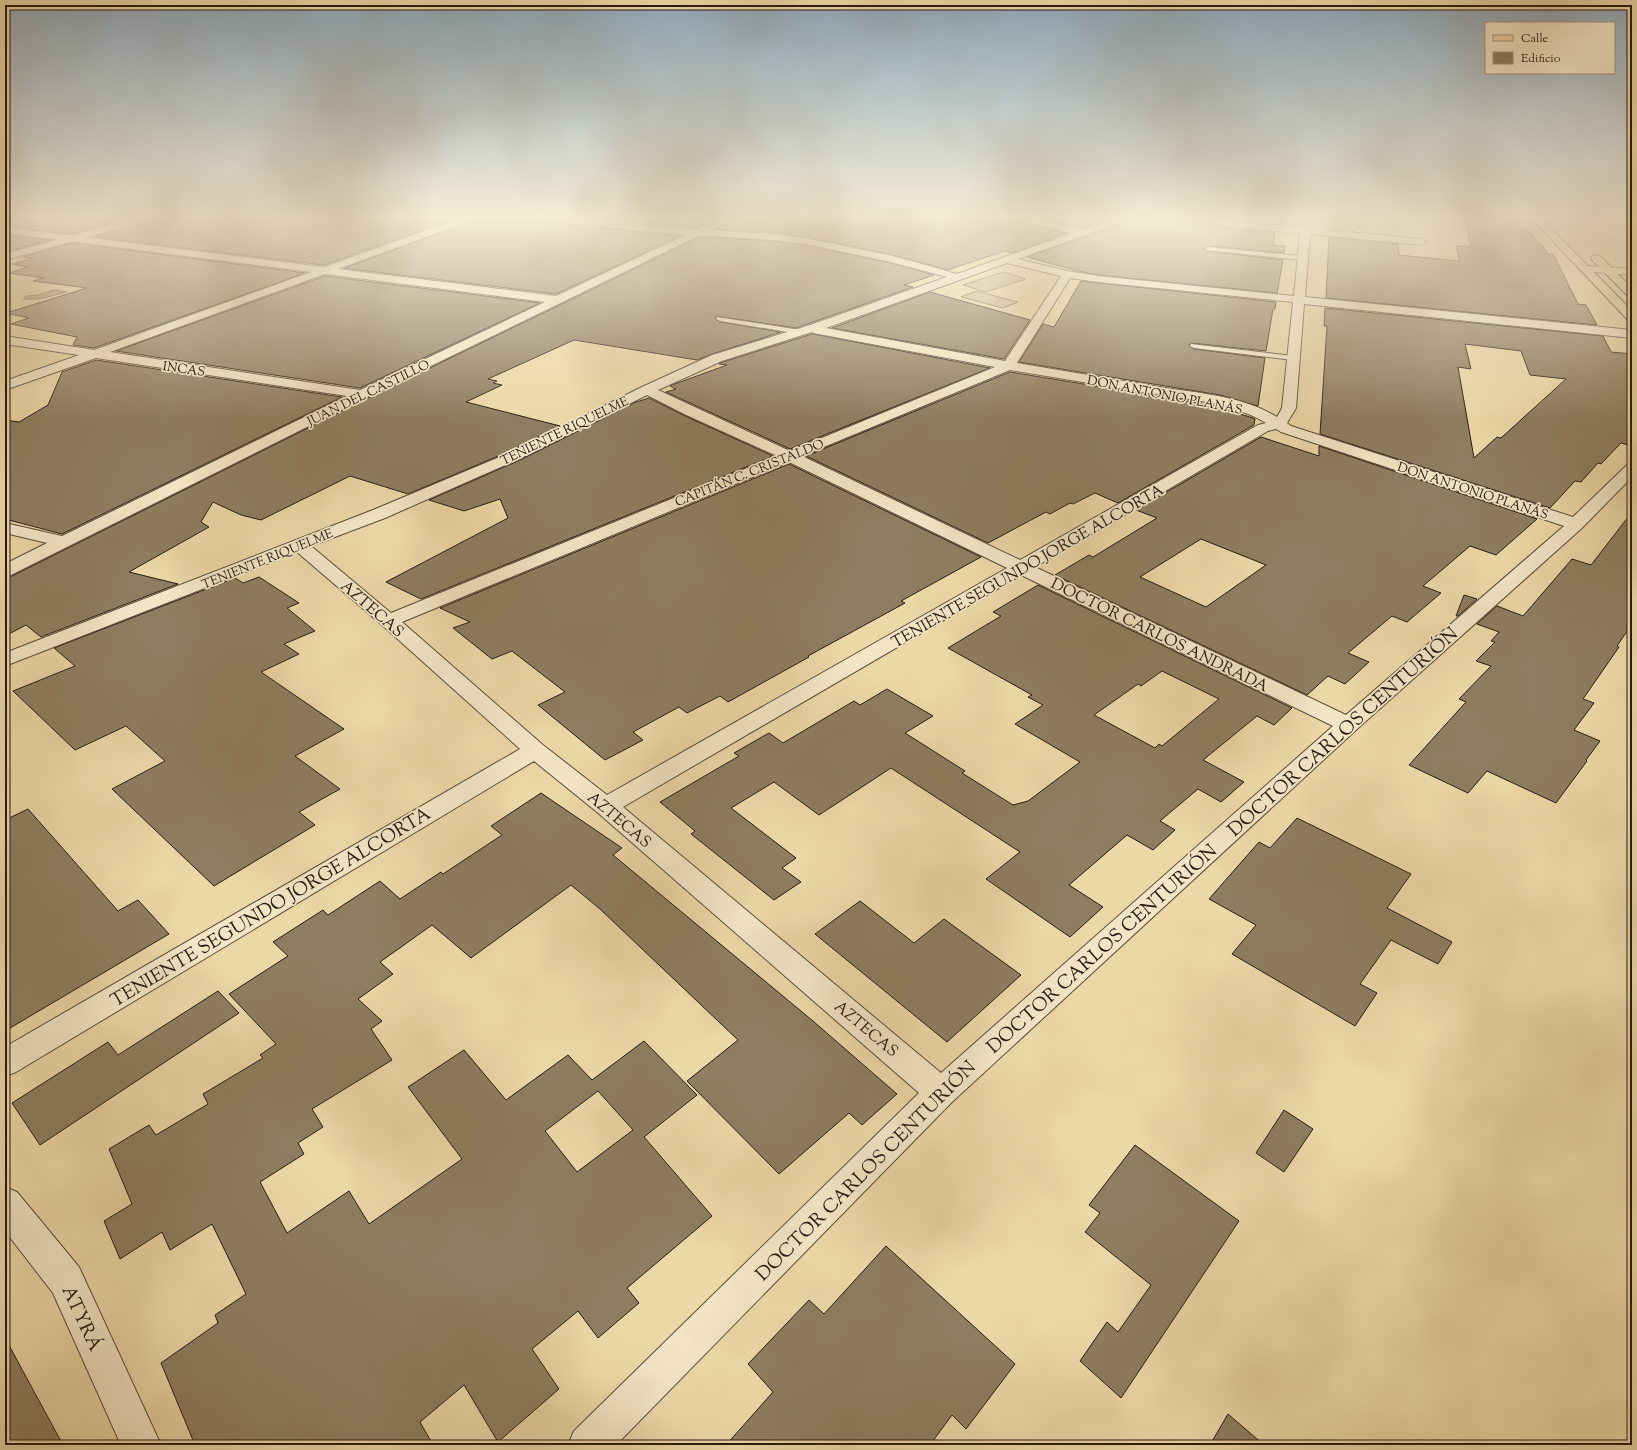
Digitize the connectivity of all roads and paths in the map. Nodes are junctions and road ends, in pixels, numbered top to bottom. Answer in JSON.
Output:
{"nodes":[{"id":1,"x":289,"y":284,"type":"edge"},
{"id":2,"x":427,"y":284,"type":"edge"},
{"id":3,"x":592,"y":284,"type":"edge"},
{"id":4,"x":938,"y":284,"type":"edge"},
{"id":5,"x":1061,"y":284,"type":"edge"},
{"id":6,"x":1145,"y":284,"type":"edge"},
{"id":7,"x":1299,"y":284,"type":"edge"},
{"id":8,"x":1600,"y":284,"type":"edge"},
{"id":9,"x":1622,"y":284,"type":"edge"},
{"id":10,"x":1632,"y":294,"type":"edge"},
{"id":11,"x":1298,"y":299,"type":"junction"},
{"id":12,"x":558,"y":300,"type":"junction"},
{"id":13,"x":1632,"y":318,"type":"edge"},
{"id":14,"x":720,"y":319,"type":"dead end"},
{"id":15,"x":806,"y":330,"type":"junction"},
{"id":16,"x":1632,"y":334,"type":"edge"},
{"id":17,"x":5,"y":340,"type":"edge"},
{"id":18,"x":1194,"y":346,"type":"dead end"},
{"id":19,"x":92,"y":354,"type":"junction"},
{"id":20,"x":1293,"y":358,"type":"junction"},
{"id":21,"x":1009,"y":366,"type":"junction"},
{"id":22,"x":5,"y":386,"type":"edge"},
{"id":23,"x":646,"y":390,"type":"junction"},
{"id":24,"x":362,"y":394,"type":"junction"},
{"id":25,"x":1278,"y":424,"type":"junction"},
{"id":26,"x":789,"y":456,"type":"junction"},
{"id":27,"x":1632,"y":468,"type":"edge"},
{"id":28,"x":1576,"y":524,"type":"junction"},
{"id":29,"x":5,"y":528,"type":"edge"},
{"id":30,"x":64,"y":542,"type":"junction"},
{"id":31,"x":299,"y":545,"type":"junction"},
{"id":32,"x":1022,"y":568,"type":"junction"},
{"id":33,"x":5,"y":571,"type":"edge"},
{"id":34,"x":389,"y":621,"type":"junction"},
{"id":35,"x":5,"y":660,"type":"edge"},
{"id":36,"x":1348,"y":725,"type":"junction"},
{"id":37,"x":535,"y":750,"type":"junction"},
{"id":38,"x":606,"y":806,"type":"junction"},
{"id":39,"x":5,"y":1063,"type":"edge"},
{"id":40,"x":941,"y":1092,"type":"junction"},
{"id":41,"x":5,"y":1204,"type":"edge"},
{"id":42,"x":141,"y":1445,"type":"edge"},
{"id":43,"x":588,"y":1445,"type":"edge"}],
"edges":[{"from":1,"to":19,"type":"street"},
{"from":2,"to":12,"type":"street"},
{"from":3,"to":12,"type":"street","name":"JUAN DEL CASTILLO"},
{"from":4,"to":15,"type":"street","name":"TENIENTE RIQUELME"},
{"from":5,"to":21,"type":"street"},
{"from":6,"to":11,"type":"street"},
{"from":7,"to":11,"type":"street"},
{"from":8,"to":13,"type":"main road"},
{"from":9,"to":10,"type":"main road"},
{"from":11,"to":16,"type":"street"},
{"from":11,"to":20,"type":"street"},
{"from":12,"to":24,"type":"street","name":"JUAN DEL CASTILLO"},
{"from":14,"to":15,"type":"lane","name":"DON ANTONIO PLANÁS"},
{"from":15,"to":21,"type":"street","name":"DON ANTONIO PLANÁS"},
{"from":15,"to":23,"type":"street","name":"TENIENTE RIQUELME"},
{"from":17,"to":19,"type":"street","name":"INCAS"},
{"from":18,"to":20,"type":"lane"},
{"from":19,"to":22,"type":"street"},
{"from":19,"to":24,"type":"street","name":"INCAS"},
{"from":20,"to":25,"type":"street"},
{"from":21,"to":25,"type":"street","name":"DON ANTONIO PLANÁS"},
{"from":21,"to":26,"type":"street","name":"CAPITÁN C. CRISTALDO"},
{"from":23,"to":26,"type":"street","name":"DOCTOR CARLOS ANDRADA"},
{"from":23,"to":31,"type":"street","name":"TENIENTE RIQUELME"},
{"from":24,"to":30,"type":"street","name":"JUAN DEL CASTILLO"},
{"from":25,"to":28,"type":"street","name":"DON ANTONIO PLANÁS"},
{"from":25,"to":32,"type":"street","name":"TENIENTE SEGUNDO JORGE ALCORTA"},
{"from":26,"to":32,"type":"street","name":"DOCTOR CARLOS ANDRADA"},
{"from":26,"to":34,"type":"street","name":"CAPITÁN C. CRISTALDO"},
{"from":27,"to":28,"type":"street","name":"DOCTOR CARLOS CENTURIÓN"},
{"from":28,"to":36,"type":"street","name":"DOCTOR CARLOS CENTURIÓN"},
{"from":29,"to":30,"type":"street"},
{"from":30,"to":33,"type":"street","name":"JUAN DEL CASTILLO"},
{"from":31,"to":34,"type":"street","name":"AZTECAS"},
{"from":31,"to":35,"type":"street","name":"TENIENTE RIQUELME"},
{"from":32,"to":36,"type":"street","name":"DOCTOR CARLOS ANDRADA"},
{"from":32,"to":38,"type":"street","name":"TENIENTE SEGUNDO JORGE ALCORTA"},
{"from":34,"to":37,"type":"street","name":"AZTECAS"},
{"from":36,"to":40,"type":"street","name":"DOCTOR CARLOS CENTURIÓN"},
{"from":37,"to":38,"type":"street","name":"AZTECAS"},
{"from":37,"to":39,"type":"street","name":"TENIENTE SEGUNDO JORGE ALCORTA"},
{"from":38,"to":40,"type":"street","name":"AZTECAS"},
{"from":40,"to":43,"type":"street","name":"DOCTOR CARLOS CENTURIÓN"},
{"from":41,"to":42,"type":"street","name":"ATYRÁ"}]}
